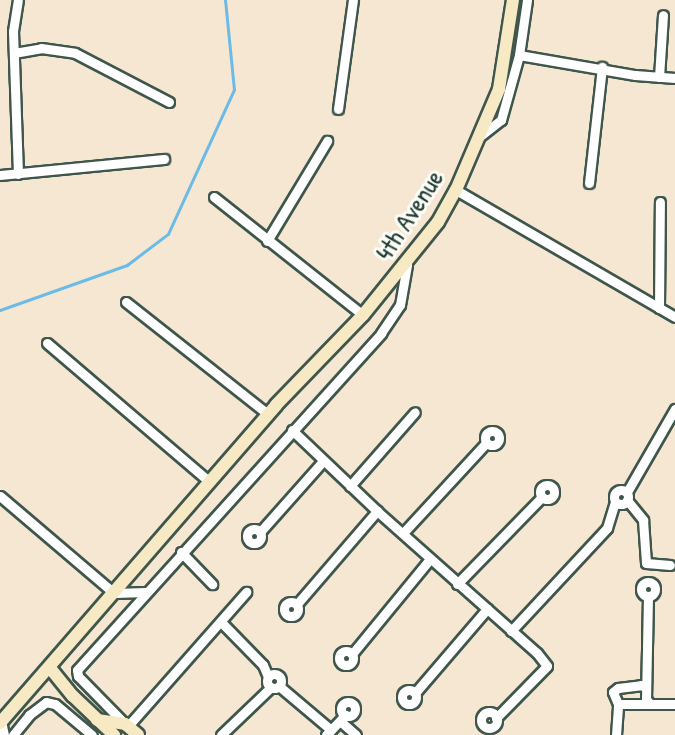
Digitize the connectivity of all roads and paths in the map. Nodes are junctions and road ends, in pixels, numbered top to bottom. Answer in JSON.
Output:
{"nodes":[{"id":1,"x":18,"y":0,"type":"edge"},
{"id":2,"x":353,"y":0,"type":"edge"},
{"id":3,"x":513,"y":0,"type":"edge"},
{"id":4,"x":527,"y":0,"type":"edge"},
{"id":5,"x":663,"y":15,"type":"dead end"},
{"id":6,"x":14,"y":53,"type":"junction"},
{"id":7,"x":519,"y":55,"type":"junction"},
{"id":8,"x":602,"y":67,"type":"junction"},
{"id":9,"x":659,"y":76,"type":"junction"},
{"id":10,"x":675,"y":78,"type":"edge"},
{"id":11,"x":169,"y":102,"type":"dead end"},
{"id":12,"x":338,"y":109,"type":"dead end"},
{"id":13,"x":478,"y":138,"type":"junction"},
{"id":14,"x":327,"y":141,"type":"dead end"},
{"id":15,"x":164,"y":159,"type":"dead end"},
{"id":16,"x":18,"y":174,"type":"junction"},
{"id":17,"x":0,"y":175,"type":"edge"},
{"id":18,"x":589,"y":183,"type":"dead end"},
{"id":19,"x":456,"y":190,"type":"junction"},
{"id":20,"x":214,"y":197,"type":"dead end"},
{"id":21,"x":660,"y":202,"type":"dead end"},
{"id":22,"x":267,"y":241,"type":"junction"},
{"id":23,"x":407,"y":265,"type":"junction"},
{"id":24,"x":126,"y":302,"type":"dead end"},
{"id":25,"x":659,"y":308,"type":"junction"},
{"id":26,"x":363,"y":315,"type":"junction"},
{"id":27,"x":675,"y":317,"type":"edge"},
{"id":28,"x":47,"y":343,"type":"dead end"},
{"id":29,"x":675,"y":409,"type":"edge"},
{"id":30,"x":415,"y":412,"type":"dead end"},
{"id":31,"x":268,"y":414,"type":"junction"},
{"id":32,"x":292,"y":430,"type":"junction"},
{"id":33,"x":486,"y":443,"type":"dead end"},
{"id":34,"x":323,"y":461,"type":"junction"},
{"id":35,"x":210,"y":482,"type":"junction"},
{"id":36,"x":350,"y":486,"type":"junction"},
{"id":37,"x":0,"y":496,"type":"edge"},
{"id":38,"x":627,"y":496,"type":"junction"},
{"id":39,"x":542,"y":497,"type":"dead end"},
{"id":40,"x":377,"y":511,"type":"junction"},
{"id":41,"x":260,"y":532,"type":"dead end"},
{"id":42,"x":403,"y":533,"type":"junction"},
{"id":43,"x":181,"y":552,"type":"junction"},
{"id":44,"x":430,"y":559,"type":"junction"},
{"id":45,"x":670,"y":565,"type":"dead end"},
{"id":46,"x":212,"y":584,"type":"dead end"},
{"id":47,"x":457,"y":584,"type":"junction"},
{"id":48,"x":146,"y":592,"type":"junction"},
{"id":49,"x":246,"y":592,"type":"dead end"},
{"id":50,"x":114,"y":593,"type":"junction"},
{"id":51,"x":648,"y":596,"type":"dead end"},
{"id":52,"x":297,"y":604,"type":"dead end"},
{"id":53,"x":487,"y":609,"type":"junction"},
{"id":54,"x":221,"y":622,"type":"junction"},
{"id":55,"x":511,"y":631,"type":"junction"},
{"id":56,"x":352,"y":654,"type":"dead end"},
{"id":57,"x":50,"y":668,"type":"junction"},
{"id":58,"x":275,"y":687,"type":"junction"},
{"id":59,"x":646,"y":687,"type":"junction"},
{"id":60,"x":415,"y":693,"type":"dead end"},
{"id":61,"x":618,"y":704,"type":"junction"},
{"id":62,"x":650,"y":704,"type":"junction"},
{"id":63,"x":675,"y":704,"type":"edge"},
{"id":64,"x":496,"y":718,"type":"dead end"},
{"id":65,"x":96,"y":720,"type":"junction"},
{"id":66,"x":1,"y":722,"type":"edge"},
{"id":67,"x":130,"y":728,"type":"edge"},
{"id":68,"x":328,"y":732,"type":"edge"},
{"id":69,"x":4,"y":735,"type":"edge"},
{"id":70,"x":13,"y":735,"type":"edge"},
{"id":71,"x":93,"y":735,"type":"edge"},
{"id":72,"x":114,"y":735,"type":"edge"},
{"id":73,"x":221,"y":735,"type":"edge"},
{"id":74,"x":356,"y":735,"type":"edge"},
{"id":75,"x":616,"y":735,"type":"edge"}],
"edges":[{"from":1,"to":6,"type":"street"},
{"from":2,"to":12,"type":"street"},
{"from":3,"to":13,"type":"main road","name":"4th Avenue"},
{"from":4,"to":7,"type":"street"},
{"from":5,"to":9,"type":"street"},
{"from":6,"to":11,"type":"street"},
{"from":6,"to":16,"type":"street"},
{"from":7,"to":8,"type":"street"},
{"from":7,"to":13,"type":"street"},
{"from":8,"to":9,"type":"street"},
{"from":8,"to":18,"type":"street"},
{"from":9,"to":10,"type":"street"},
{"from":13,"to":19,"type":"main road","name":"4th Avenue"},
{"from":14,"to":22,"type":"street"},
{"from":15,"to":16,"type":"street"},
{"from":16,"to":17,"type":"street"},
{"from":19,"to":23,"type":"main road","name":"4th Avenue"},
{"from":19,"to":25,"type":"street"},
{"from":20,"to":22,"type":"street"},
{"from":21,"to":25,"type":"street"},
{"from":22,"to":26,"type":"street"},
{"from":23,"to":26,"type":"main road","name":"4th Avenue"},
{"from":23,"to":32,"type":"street"},
{"from":24,"to":31,"type":"street"},
{"from":25,"to":27,"type":"street"},
{"from":26,"to":31,"type":"main road","name":"4th Avenue"},
{"from":28,"to":35,"type":"street"},
{"from":29,"to":38,"type":"street"},
{"from":30,"to":36,"type":"street"},
{"from":31,"to":35,"type":"main road","name":"4th Avenue"},
{"from":32,"to":34,"type":"street"},
{"from":32,"to":43,"type":"street"},
{"from":33,"to":42,"type":"street"},
{"from":34,"to":36,"type":"street"},
{"from":34,"to":41,"type":"street"},
{"from":35,"to":50,"type":"main road","name":"4th Avenue"},
{"from":36,"to":40,"type":"street"},
{"from":37,"to":50,"type":"street"},
{"from":38,"to":45,"type":"street"},
{"from":38,"to":55,"type":"street"},
{"from":39,"to":47,"type":"street"},
{"from":40,"to":42,"type":"street"},
{"from":40,"to":52,"type":"street"},
{"from":42,"to":44,"type":"street"},
{"from":43,"to":46,"type":"street"},
{"from":43,"to":48,"type":"street"},
{"from":44,"to":47,"type":"street"},
{"from":44,"to":56,"type":"street"},
{"from":47,"to":53,"type":"street"},
{"from":48,"to":50,"type":"street"},
{"from":48,"to":67,"type":"street"},
{"from":49,"to":54,"type":"street"},
{"from":50,"to":57,"type":"main road","name":"4th Avenue"},
{"from":51,"to":59,"type":"street"},
{"from":53,"to":55,"type":"street"},
{"from":53,"to":60,"type":"street"},
{"from":54,"to":58,"type":"street"},
{"from":54,"to":67,"type":"street"},
{"from":55,"to":64,"type":"street"},
{"from":57,"to":65,"type":"main road"},
{"from":57,"to":66,"type":"main road","name":"4th Avenue"},
{"from":58,"to":68,"type":"street"},
{"from":58,"to":73,"type":"street"},
{"from":59,"to":61,"type":"street"},
{"from":59,"to":62,"type":"street"},
{"from":61,"to":62,"type":"street"},
{"from":61,"to":75,"type":"street"},
{"from":62,"to":63,"type":"street"},
{"from":65,"to":67,"type":"main road"},
{"from":65,"to":72,"type":"main road"},
{"from":66,"to":69,"type":"street"},
{"from":68,"to":74,"type":"street"},
{"from":70,"to":71,"type":"street"}]}
